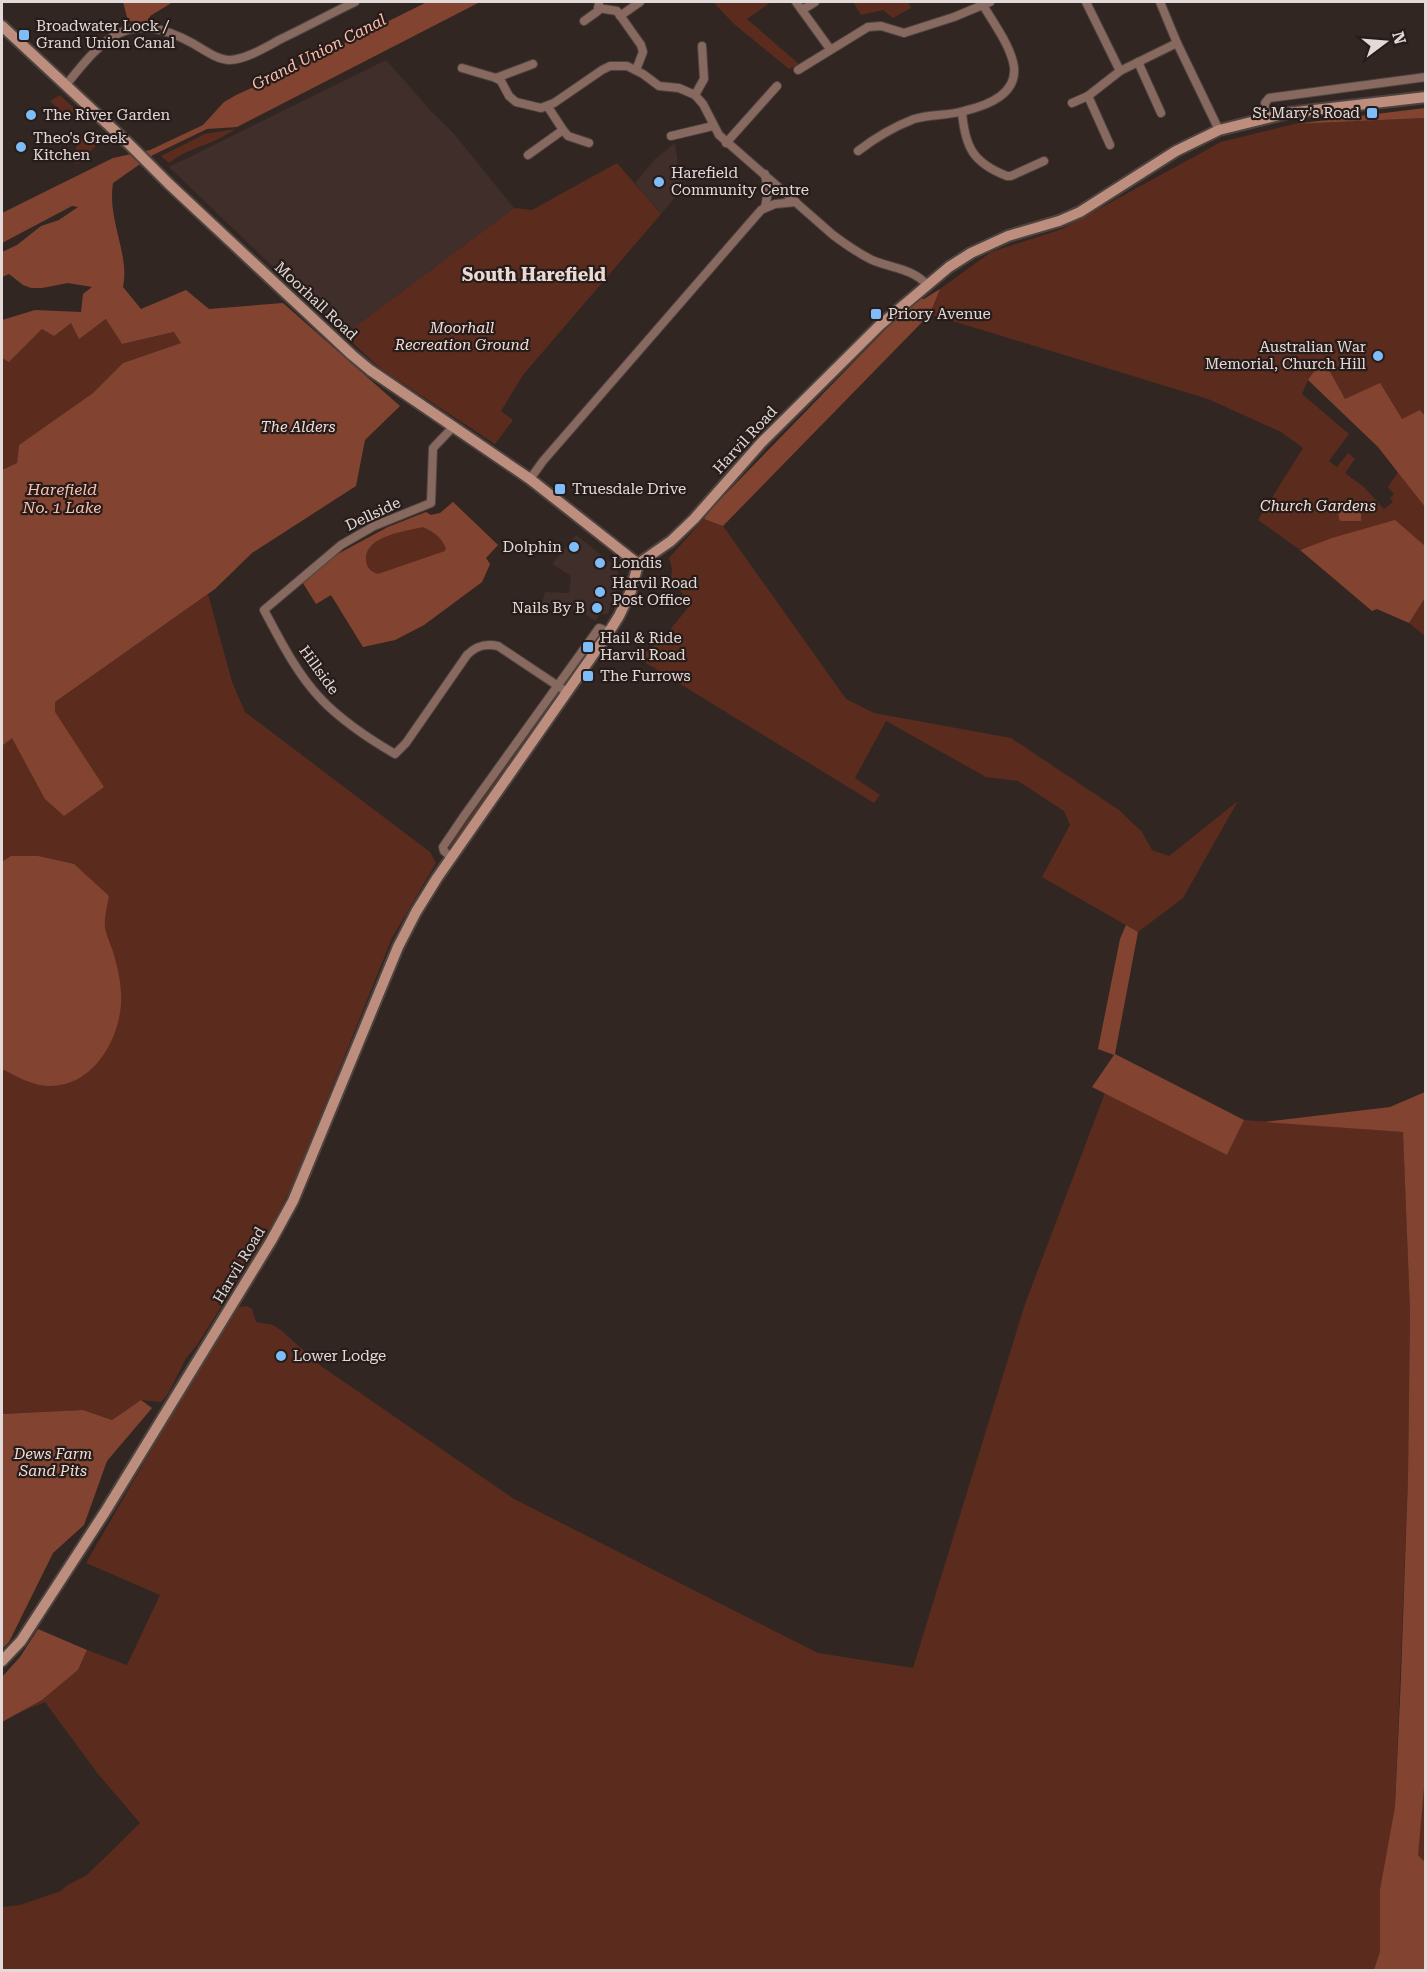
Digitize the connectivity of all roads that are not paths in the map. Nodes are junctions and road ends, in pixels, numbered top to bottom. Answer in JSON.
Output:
{"nodes":[{"id":1,"x":355,"y":2,"type":"edge"},
{"id":2,"x":640,"y":2,"type":"edge"},
{"id":3,"x":796,"y":2,"type":"edge"},
{"id":4,"x":815,"y":2,"type":"edge"},
{"id":5,"x":1086,"y":2,"type":"edge"},
{"id":6,"x":1160,"y":2,"type":"edge"},
{"id":7,"x":987,"y":3,"type":"edge"},
{"id":8,"x":599,"y":5,"type":"edge"},
{"id":9,"x":802,"y":10,"type":"junction"},
{"id":10,"x":620,"y":16,"type":"junction"},
{"id":11,"x":584,"y":21,"type":"dead end"},
{"id":12,"x":2,"y":26,"type":"edge"},
{"id":13,"x":1177,"y":43,"type":"junction"},
{"id":14,"x":702,"y":46,"type":"dead end"},
{"id":15,"x":830,"y":49,"type":"junction"},
{"id":16,"x":1138,"y":62,"type":"junction"},
{"id":17,"x":533,"y":64,"type":"dead end"},
{"id":18,"x":462,"y":68,"type":"dead end"},
{"id":19,"x":636,"y":70,"type":"junction"},
{"id":20,"x":798,"y":70,"type":"dead end"},
{"id":21,"x":1120,"y":71,"type":"junction"},
{"id":22,"x":1425,"y":77,"type":"edge"},
{"id":23,"x":496,"y":78,"type":"junction"},
{"id":24,"x":66,"y":85,"type":"junction"},
{"id":25,"x":777,"y":86,"type":"dead end"},
{"id":26,"x":695,"y":95,"type":"junction"},
{"id":27,"x":1088,"y":96,"type":"junction"},
{"id":28,"x":1425,"y":97,"type":"edge"},
{"id":29,"x":1072,"y":103,"type":"dead end"},
{"id":30,"x":548,"y":107,"type":"junction"},
{"id":31,"x":962,"y":112,"type":"junction"},
{"id":32,"x":1161,"y":113,"type":"dead end"},
{"id":33,"x":1266,"y":117,"type":"junction"},
{"id":34,"x":713,"y":126,"type":"junction"},
{"id":35,"x":563,"y":130,"type":"junction"},
{"id":36,"x":1219,"y":130,"type":"junction"},
{"id":37,"x":671,"y":136,"type":"dead end"},
{"id":38,"x":726,"y":142,"type":"junction"},
{"id":39,"x":589,"y":143,"type":"dead end"},
{"id":40,"x":1110,"y":145,"type":"dead end"},
{"id":41,"x":858,"y":151,"type":"dead end"},
{"id":42,"x":528,"y":155,"type":"dead end"},
{"id":43,"x":1044,"y":161,"type":"dead end"},
{"id":44,"x":764,"y":173,"type":"junction"},
{"id":45,"x":796,"y":202,"type":"junction"},
{"id":46,"x":765,"y":207,"type":"junction"},
{"id":47,"x":927,"y":285,"type":"junction"},
{"id":48,"x":454,"y":426,"type":"junction"},
{"id":49,"x":530,"y":479,"type":"junction"},
{"id":50,"x":639,"y":564,"type":"junction"},
{"id":51,"x":264,"y":610,"type":"joint"},
{"id":52,"x":609,"y":632,"type":"junction"},
{"id":53,"x":557,"y":686,"type":"junction"},
{"id":54,"x":567,"y":693,"type":"junction"},
{"id":55,"x":452,"y":858,"type":"junction"},
{"id":56,"x":2,"y":1661,"type":"edge"}],
"edges":[{"from":1,"to":24,"type":"street"},
{"from":2,"to":10,"type":"street"},
{"from":3,"to":9,"type":"street"},
{"from":4,"to":9,"type":"street"},
{"from":5,"to":21,"type":"street"},
{"from":6,"to":13,"type":"street"},
{"from":7,"to":15,"type":"street"},
{"from":7,"to":31,"type":"street"},
{"from":8,"to":10,"type":"street"},
{"from":8,"to":11,"type":"street"},
{"from":9,"to":15,"type":"street"},
{"from":10,"to":19,"type":"street"},
{"from":12,"to":24,"type":"street","name":"Moorhall Road"},
{"from":13,"to":16,"type":"street"},
{"from":13,"to":36,"type":"street"},
{"from":14,"to":26,"type":"street"},
{"from":15,"to":20,"type":"street"},
{"from":16,"to":21,"type":"street"},
{"from":16,"to":32,"type":"street"},
{"from":17,"to":23,"type":"street"},
{"from":18,"to":23,"type":"street"},
{"from":19,"to":26,"type":"street"},
{"from":19,"to":30,"type":"street"},
{"from":21,"to":27,"type":"street"},
{"from":22,"to":33,"type":"street"},
{"from":23,"to":30,"type":"street"},
{"from":24,"to":48,"type":"street","name":"Moorhall Road"},
{"from":25,"to":38,"type":"street"},
{"from":26,"to":34,"type":"street"},
{"from":27,"to":29,"type":"street"},
{"from":27,"to":40,"type":"street"},
{"from":28,"to":33,"type":"street","name":"Harvil Road"},
{"from":30,"to":35,"type":"street"},
{"from":31,"to":41,"type":"street"},
{"from":31,"to":43,"type":"street"},
{"from":33,"to":36,"type":"street","name":"Harvil Road"},
{"from":34,"to":37,"type":"street"},
{"from":34,"to":38,"type":"street"},
{"from":35,"to":39,"type":"street"},
{"from":35,"to":42,"type":"street"},
{"from":36,"to":47,"type":"street","name":"Harvil Road"},
{"from":38,"to":44,"type":"street"},
{"from":44,"to":45,"type":"street"},
{"from":44,"to":46,"type":"street"},
{"from":45,"to":46,"type":"street"},
{"from":45,"to":47,"type":"street"},
{"from":46,"to":49,"type":"street"},
{"from":47,"to":50,"type":"street","name":"Harvil Road"},
{"from":48,"to":49,"type":"street","name":"Moorhall Road"},
{"from":48,"to":51,"type":"street","name":"Dellside"},
{"from":49,"to":50,"type":"street","name":"Moorhall Road"},
{"from":50,"to":52,"type":"street","name":"Harvil Road"},
{"from":51,"to":53,"type":"street","name":"Hillside"},
{"from":52,"to":53,"type":"street"},
{"from":52,"to":54,"type":"street","name":"Harvil Road"},
{"from":53,"to":54,"type":"street"},
{"from":53,"to":55,"type":"street"},
{"from":54,"to":55,"type":"street","name":"Harvil Road"},
{"from":55,"to":56,"type":"street","name":"Harvil Road"}]}
